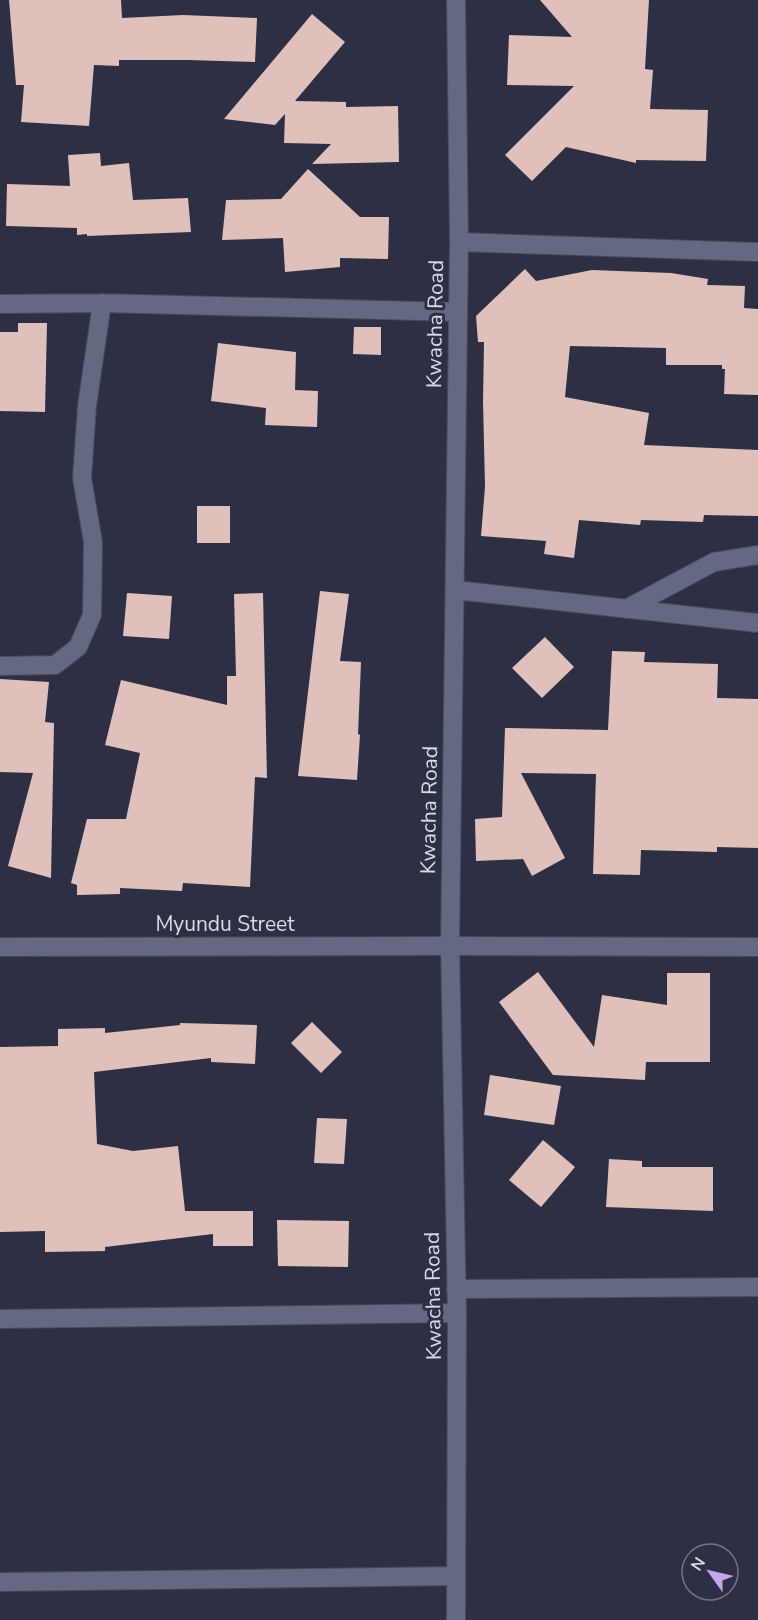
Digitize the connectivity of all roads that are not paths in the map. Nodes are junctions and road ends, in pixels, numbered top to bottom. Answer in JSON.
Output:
{"nodes":[{"id":1,"x":456,"y":0,"type":"edge"},
{"id":2,"x":459,"y":243,"type":"junction"},
{"id":3,"x":758,"y":252,"type":"edge"},
{"id":4,"x":102,"y":303,"type":"junction"},
{"id":5,"x":0,"y":304,"type":"edge"},
{"id":6,"x":458,"y":312,"type":"junction"},
{"id":7,"x":758,"y":555,"type":"edge"},
{"id":8,"x":455,"y":590,"type":"junction"},
{"id":9,"x":626,"y":609,"type":"junction"},
{"id":10,"x":758,"y":623,"type":"edge"},
{"id":11,"x":0,"y":666,"type":"edge"},
{"id":12,"x":450,"y":946,"type":"junction"},
{"id":13,"x":0,"y":947,"type":"edge"},
{"id":14,"x":758,"y":947,"type":"edge"},
{"id":15,"x":758,"y":1287,"type":"edge"},
{"id":16,"x":456,"y":1289,"type":"junction"},
{"id":17,"x":457,"y":1313,"type":"junction"},
{"id":18,"x":0,"y":1318,"type":"edge"},
{"id":19,"x":456,"y":1576,"type":"junction"},
{"id":20,"x":0,"y":1582,"type":"edge"},
{"id":21,"x":456,"y":1620,"type":"edge"}],
"edges":[{"from":1,"to":2,"type":"street","name":"Kwacha Road"},
{"from":2,"to":3,"type":"street"},
{"from":2,"to":6,"type":"street","name":"Kwacha Road"},
{"from":4,"to":5,"type":"street"},
{"from":4,"to":6,"type":"street"},
{"from":4,"to":11,"type":"street"},
{"from":6,"to":8,"type":"street","name":"Kwacha Road"},
{"from":7,"to":9,"type":"street"},
{"from":8,"to":9,"type":"street"},
{"from":8,"to":12,"type":"street","name":"Kwacha Road"},
{"from":9,"to":10,"type":"street"},
{"from":12,"to":13,"type":"street","name":"Myundu Street"},
{"from":12,"to":14,"type":"street","name":"Myundu Street"},
{"from":12,"to":16,"type":"street","name":"Kwacha Road"},
{"from":15,"to":16,"type":"street"},
{"from":16,"to":17,"type":"street","name":"Kwacha Road"},
{"from":17,"to":18,"type":"street"},
{"from":17,"to":19,"type":"street","name":"Kwacha Road"},
{"from":19,"to":20,"type":"street"},
{"from":19,"to":21,"type":"street","name":"Kwacha Road"}]}
